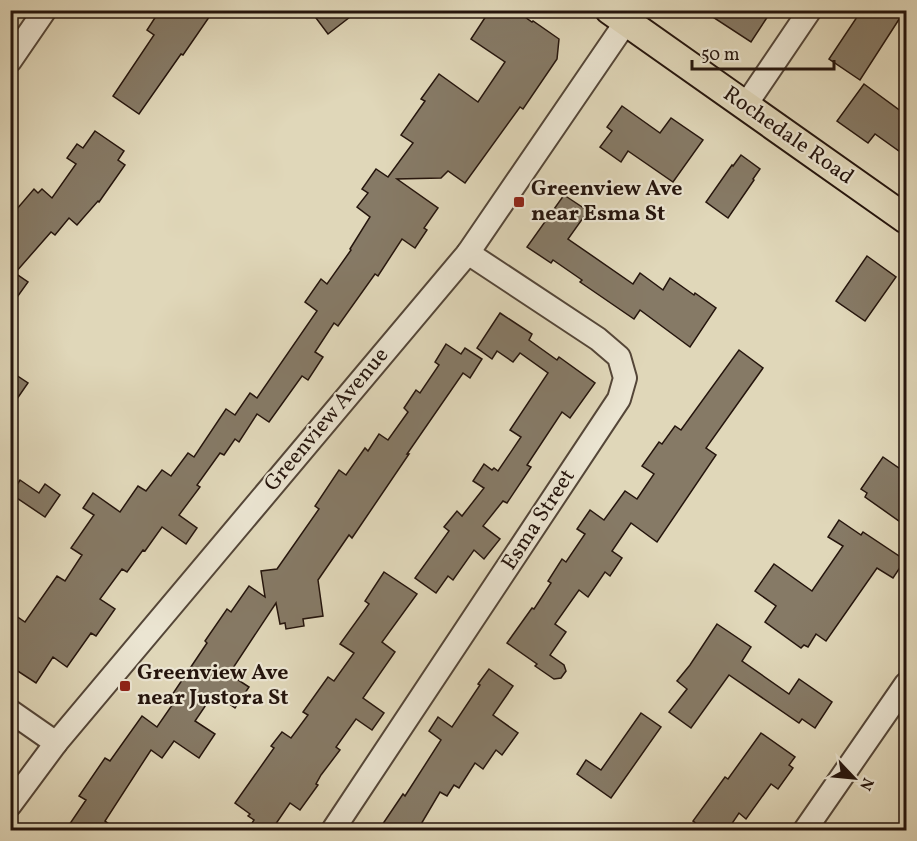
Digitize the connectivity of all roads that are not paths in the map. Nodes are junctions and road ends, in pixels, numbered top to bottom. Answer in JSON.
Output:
{"nodes":[{"id":1,"x":45,"y":10,"type":"edge"},
{"id":2,"x":810,"y":10,"type":"edge"},
{"id":3,"x":618,"y":16,"type":"edge"},
{"id":4,"x":10,"y":61,"type":"edge"},
{"id":5,"x":745,"y":106,"type":"junction"},
{"id":6,"x":906,"y":219,"type":"edge"},
{"id":7,"x":468,"y":253,"type":"junction"},
{"id":8,"x":906,"y":684,"type":"edge"},
{"id":9,"x":10,"y":711,"type":"edge"},
{"id":10,"x":56,"y":743,"type":"junction"},
{"id":11,"x":10,"y":805,"type":"edge"},
{"id":12,"x":333,"y":831,"type":"edge"},
{"id":13,"x":805,"y":831,"type":"edge"}],
"edges":[{"from":1,"to":4,"type":"street"},
{"from":2,"to":5,"type":"street"},
{"from":3,"to":5,"type":"main road","name":"Rochedale Road"},
{"from":3,"to":7,"type":"street","name":"Greenview Avenue"},
{"from":5,"to":6,"type":"main road","name":"Rochedale Road"},
{"from":7,"to":10,"type":"street","name":"Greenview Avenue"},
{"from":7,"to":12,"type":"street","name":"Esma Street"},
{"from":8,"to":13,"type":"street"},
{"from":9,"to":10,"type":"street"},
{"from":10,"to":11,"type":"street","name":"Greenview Avenue"}]}
